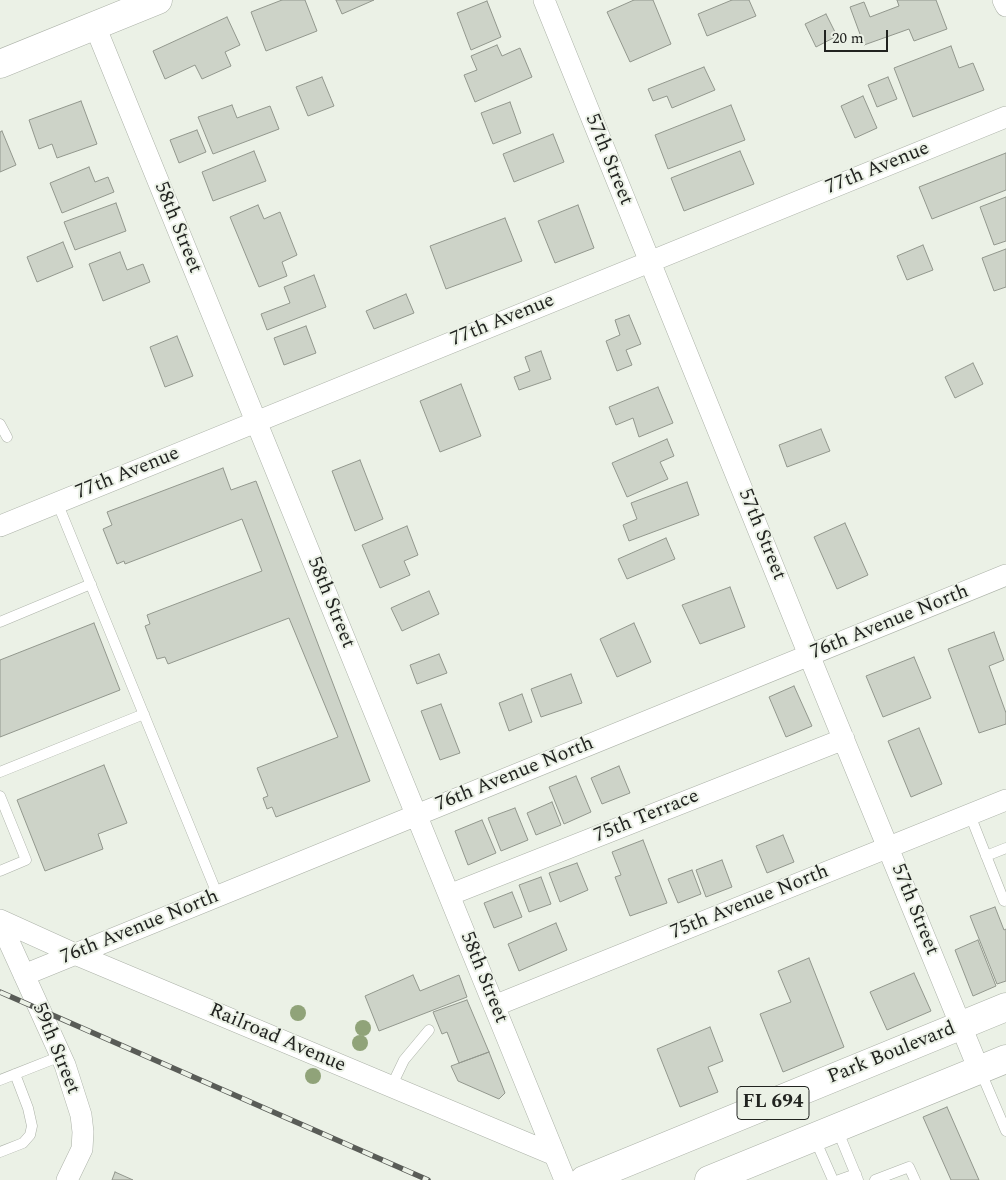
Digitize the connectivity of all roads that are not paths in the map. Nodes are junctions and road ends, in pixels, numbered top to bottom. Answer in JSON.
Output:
{"nodes":[{"id":1,"x":158,"y":0,"type":"edge"},
{"id":2,"x":544,"y":0,"type":"edge"},
{"id":3,"x":1004,"y":0,"type":"edge"},
{"id":4,"x":1006,"y":6,"type":"edge"},
{"id":5,"x":95,"y":26,"type":"junction"},
{"id":6,"x":0,"y":64,"type":"edge"},
{"id":7,"x":1006,"y":117,"type":"edge"},
{"id":8,"x":650,"y":262,"type":"junction"},
{"id":9,"x":256,"y":422,"type":"junction"},
{"id":10,"x":0,"y":424,"type":"edge"},
{"id":11,"x":7,"y":437,"type":"dead end"},
{"id":12,"x":57,"y":502,"type":"junction"},
{"id":13,"x":0,"y":526,"type":"edge"},
{"id":14,"x":1006,"y":575,"type":"edge"},
{"id":15,"x":91,"y":584,"type":"junction"},
{"id":16,"x":0,"y":622,"type":"edge"},
{"id":17,"x":809,"y":655,"type":"junction"},
{"id":18,"x":144,"y":714,"type":"junction"},
{"id":19,"x":844,"y":738,"type":"junction"},
{"id":20,"x":0,"y":772,"type":"edge"},
{"id":21,"x":0,"y":796,"type":"edge"},
{"id":22,"x":1006,"y":800,"type":"edge"},
{"id":23,"x":970,"y":814,"type":"junction"},
{"id":24,"x":416,"y":815,"type":"junction"},
{"id":25,"x":889,"y":847,"type":"junction"},
{"id":26,"x":1006,"y":848,"type":"edge"},
{"id":27,"x":986,"y":856,"type":"junction"},
{"id":28,"x":0,"y":872,"type":"edge"},
{"id":29,"x":449,"y":895,"type":"junction"},
{"id":30,"x":218,"y":896,"type":"junction"},
{"id":31,"x":1006,"y":900,"type":"edge"},
{"id":32,"x":0,"y":921,"type":"edge"},
{"id":33,"x":75,"y":954,"type":"junction"},
{"id":34,"x":24,"y":975,"type":"junction"},
{"id":35,"x":494,"y":1006,"type":"junction"},
{"id":36,"x":1006,"y":1008,"type":"edge"},
{"id":37,"x":961,"y":1026,"type":"junction"},
{"id":38,"x":429,"y":1030,"type":"dead end"},
{"id":39,"x":61,"y":1056,"type":"junction"},
{"id":40,"x":1006,"y":1059,"type":"edge"},
{"id":41,"x":980,"y":1070,"type":"junction"},
{"id":42,"x":15,"y":1074,"type":"junction"},
{"id":43,"x":0,"y":1080,"type":"edge"},
{"id":44,"x":391,"y":1086,"type":"junction"},
{"id":45,"x":1006,"y":1131,"type":"edge"},
{"id":46,"x":825,"y":1132,"type":"junction"},
{"id":47,"x":0,"y":1152,"type":"edge"},
{"id":48,"x":555,"y":1156,"type":"junction"},
{"id":49,"x":857,"y":1177,"type":"edge"},
{"id":50,"x":67,"y":1180,"type":"edge"},
{"id":51,"x":565,"y":1180,"type":"edge"},
{"id":52,"x":584,"y":1180,"type":"edge"},
{"id":53,"x":708,"y":1180,"type":"edge"},
{"id":54,"x":833,"y":1180,"type":"edge"},
{"id":55,"x":840,"y":1180,"type":"edge"},
{"id":56,"x":875,"y":1180,"type":"edge"},
{"id":57,"x":915,"y":1180,"type":"edge"}],
"edges":[{"from":1,"to":5,"type":"main road"},
{"from":2,"to":8,"type":"street","name":"57th Street"},
{"from":3,"to":4,"type":"street"},
{"from":5,"to":6,"type":"main road"},
{"from":5,"to":9,"type":"street","name":"58th Street"},
{"from":7,"to":8,"type":"street","name":"77th Avenue"},
{"from":8,"to":9,"type":"street","name":"77th Avenue"},
{"from":8,"to":17,"type":"street","name":"57th Street"},
{"from":9,"to":12,"type":"street","name":"77th Avenue"},
{"from":9,"to":24,"type":"street","name":"58th Street"},
{"from":10,"to":11,"type":"lane"},
{"from":12,"to":13,"type":"street","name":"77th Avenue"},
{"from":12,"to":15,"type":"lane"},
{"from":14,"to":17,"type":"street","name":"76th Avenue North"},
{"from":15,"to":16,"type":"lane"},
{"from":15,"to":18,"type":"lane"},
{"from":17,"to":19,"type":"street","name":"57th Street"},
{"from":17,"to":24,"type":"street","name":"76th Avenue North"},
{"from":18,"to":20,"type":"lane"},
{"from":18,"to":30,"type":"lane"},
{"from":19,"to":25,"type":"street","name":"57th Street"},
{"from":19,"to":29,"type":"street","name":"75th Terrace"},
{"from":21,"to":28,"type":"lane"},
{"from":22,"to":23,"type":"street","name":"75th Avenue North"},
{"from":23,"to":25,"type":"street","name":"75th Avenue North"},
{"from":23,"to":27,"type":"lane"},
{"from":24,"to":29,"type":"street","name":"58th Street"},
{"from":24,"to":30,"type":"street","name":"76th Avenue North"},
{"from":25,"to":35,"type":"street","name":"75th Avenue North"},
{"from":25,"to":37,"type":"street","name":"57th Street"},
{"from":26,"to":27,"type":"lane"},
{"from":27,"to":31,"type":"lane"},
{"from":29,"to":35,"type":"street","name":"58th Street"},
{"from":30,"to":33,"type":"street","name":"76th Avenue North"},
{"from":32,"to":33,"type":"street","name":"Railroad Avenue"},
{"from":32,"to":34,"type":"street","name":"59th Street"},
{"from":33,"to":34,"type":"street","name":"76th Avenue North"},
{"from":33,"to":44,"type":"street","name":"Railroad Avenue"},
{"from":34,"to":39,"type":"street","name":"59th Street"},
{"from":35,"to":48,"type":"street","name":"58th Street"},
{"from":36,"to":37,"type":"main road","name":"Park Boulevard","number":"FL 694"},
{"from":37,"to":41,"type":"street","name":"57th Street"},
{"from":37,"to":52,"type":"main road","name":"Park Boulevard","number":"FL 694"},
{"from":38,"to":44,"type":"lane"},
{"from":39,"to":42,"type":"lane"},
{"from":39,"to":50,"type":"street","name":"59th Street"},
{"from":40,"to":41,"type":"main road","number":"FL 694"},
{"from":41,"to":45,"type":"lane"},
{"from":41,"to":46,"type":"main road","number":"FL 694"},
{"from":42,"to":43,"type":"lane"},
{"from":42,"to":47,"type":"lane"},
{"from":44,"to":48,"type":"street","name":"Railroad Avenue"},
{"from":46,"to":49,"type":"lane"},
{"from":46,"to":53,"type":"main road","number":"FL 694"},
{"from":46,"to":54,"type":"lane"},
{"from":48,"to":51,"type":"street","name":"58th Street"},
{"from":49,"to":55,"type":"lane"},
{"from":56,"to":57,"type":"lane"}]}
